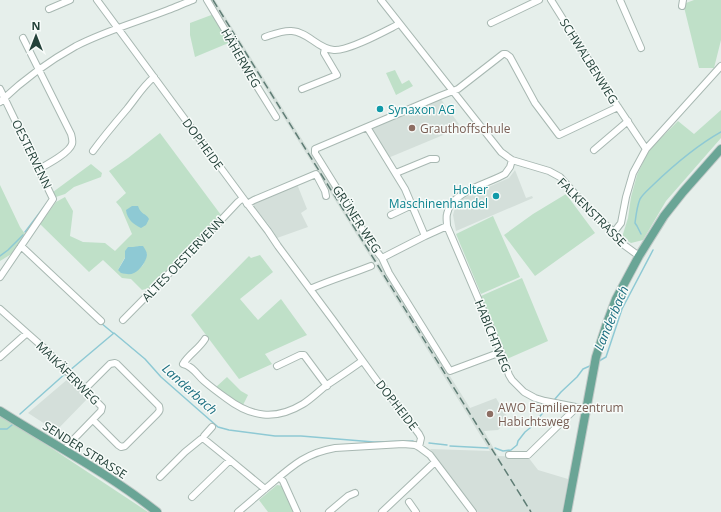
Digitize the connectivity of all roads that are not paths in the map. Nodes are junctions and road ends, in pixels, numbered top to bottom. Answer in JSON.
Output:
{"nodes":[{"id":1,"x":70,"y":0,"type":"edge"},
{"id":2,"x":97,"y":0,"type":"edge"},
{"id":3,"x":193,"y":0,"type":"edge"},
{"id":4,"x":207,"y":0,"type":"edge"},
{"id":5,"x":381,"y":0,"type":"edge"},
{"id":6,"x":539,"y":0,"type":"edge"},
{"id":7,"x":551,"y":0,"type":"edge"},
{"id":8,"x":620,"y":0,"type":"edge"},
{"id":9,"x":49,"y":9,"type":"dead end"},
{"id":10,"x":491,"y":23,"type":"dead end"},
{"id":11,"x":399,"y":24,"type":"junction"},
{"id":12,"x":117,"y":28,"type":"junction"},
{"id":13,"x":265,"y":37,"type":"dead end"},
{"id":14,"x":23,"y":38,"type":"dead end"},
{"id":15,"x":325,"y":48,"type":"junction"},
{"id":16,"x":641,"y":48,"type":"dead end"},
{"id":17,"x":721,"y":66,"type":"edge"},
{"id":18,"x":40,"y":69,"type":"junction"},
{"id":19,"x":154,"y":77,"type":"junction"},
{"id":20,"x":0,"y":89,"type":"edge"},
{"id":21,"x":302,"y":89,"type":"dead end"},
{"id":22,"x":453,"y":92,"type":"junction"},
{"id":23,"x":2,"y":100,"type":"edge"},
{"id":24,"x":618,"y":107,"type":"junction"},
{"id":25,"x":276,"y":117,"type":"dead end"},
{"id":26,"x":628,"y":121,"type":"junction"},
{"id":27,"x":367,"y":127,"type":"junction"},
{"id":28,"x":646,"y":148,"type":"junction"},
{"id":29,"x":721,"y":148,"type":"edge"},
{"id":30,"x":594,"y":150,"type":"dead end"},
{"id":31,"x":93,"y":151,"type":"dead end"},
{"id":32,"x":436,"y":159,"type":"dead end"},
{"id":33,"x":512,"y":160,"type":"junction"},
{"id":34,"x":39,"y":169,"type":"junction"},
{"id":35,"x":396,"y":173,"type":"junction"},
{"id":36,"x":326,"y":196,"type":"dead end"},
{"id":37,"x":243,"y":198,"type":"junction"},
{"id":38,"x":247,"y":204,"type":"junction"},
{"id":39,"x":412,"y":205,"type":"junction"},
{"id":40,"x":391,"y":215,"type":"dead end"},
{"id":41,"x":447,"y":226,"type":"junction"},
{"id":42,"x":614,"y":232,"type":"junction"},
{"id":43,"x":425,"y":236,"type":"junction"},
{"id":44,"x":21,"y":246,"type":"junction"},
{"id":45,"x":639,"y":256,"type":"junction"},
{"id":46,"x":382,"y":258,"type":"junction"},
{"id":47,"x":371,"y":266,"type":"dead end"},
{"id":48,"x":0,"y":277,"type":"edge"},
{"id":49,"x":310,"y":289,"type":"junction"},
{"id":50,"x":0,"y":309,"type":"edge"},
{"id":51,"x":123,"y":320,"type":"dead end"},
{"id":52,"x":101,"y":321,"type":"dead end"},
{"id":53,"x":27,"y":333,"type":"junction"},
{"id":54,"x":205,"y":339,"type":"dead end"},
{"id":55,"x":500,"y":352,"type":"junction"},
{"id":56,"x":0,"y":357,"type":"edge"},
{"id":57,"x":362,"y":361,"type":"junction"},
{"id":58,"x":277,"y":366,"type":"dead end"},
{"id":59,"x":327,"y":386,"type":"junction"},
{"id":60,"x":85,"y":389,"type":"junction"},
{"id":61,"x":575,"y":407,"type":"junction"},
{"id":62,"x":0,"y":410,"type":"edge"},
{"id":63,"x":586,"y":410,"type":"junction"},
{"id":64,"x":93,"y":420,"type":"junction"},
{"id":65,"x":212,"y":427,"type":"dead end"},
{"id":66,"x":204,"y":439,"type":"junction"},
{"id":67,"x":419,"y":447,"type":"junction"},
{"id":68,"x":65,"y":450,"type":"junction"},
{"id":69,"x":509,"y":455,"type":"dead end"},
{"id":70,"x":230,"y":460,"type":"junction"},
{"id":71,"x":436,"y":462,"type":"junction"},
{"id":72,"x":160,"y":477,"type":"dead end"},
{"id":73,"x":279,"y":477,"type":"junction"},
{"id":74,"x":265,"y":489,"type":"junction"},
{"id":75,"x":355,"y":493,"type":"dead end"},
{"id":76,"x":192,"y":497,"type":"dead end"},
{"id":77,"x":409,"y":502,"type":"dead end"},
{"id":78,"x":157,"y":512,"type":"edge"},
{"id":79,"x":238,"y":512,"type":"edge"},
{"id":80,"x":297,"y":512,"type":"edge"},
{"id":81,"x":329,"y":512,"type":"edge"},
{"id":82,"x":382,"y":512,"type":"edge"},
{"id":83,"x":416,"y":512,"type":"edge"},
{"id":84,"x":473,"y":512,"type":"edge"},
{"id":85,"x":567,"y":512,"type":"edge"}],
"edges":[{"from":1,"to":9,"type":"street"},
{"from":2,"to":12,"type":"street","name":"DOPHEIDE"},
{"from":3,"to":12,"type":"street"},
{"from":4,"to":25,"type":"street","name":"HÄHERWEG"},
{"from":5,"to":11,"type":"street","name":"FALKENSTRASSE"},
{"from":6,"to":10,"type":"street"},
{"from":7,"to":24,"type":"street","name":"SCHWALBENWEG"},
{"from":8,"to":16,"type":"street"},
{"from":11,"to":15,"type":"street"},
{"from":11,"to":22,"type":"street","name":"FALKENSTRASSE"},
{"from":12,"to":18,"type":"street"},
{"from":12,"to":19,"type":"street","name":"DOPHEIDE"},
{"from":13,"to":15,"type":"street"},
{"from":14,"to":18,"type":"street"},
{"from":15,"to":21,"type":"street"},
{"from":17,"to":28,"type":"street"},
{"from":18,"to":23,"type":"street"},
{"from":18,"to":34,"type":"street"},
{"from":19,"to":31,"type":"street"},
{"from":19,"to":37,"type":"street","name":"DOPHEIDE"},
{"from":20,"to":23,"type":"street","name":"OESTERVENN"},
{"from":22,"to":24,"type":"street","name":"GRÜNER WEG"},
{"from":22,"to":27,"type":"street","name":"GRÜNER WEG"},
{"from":22,"to":33,"type":"street","name":"FALKENSTRASSE"},
{"from":23,"to":34,"type":"street","name":"OESTERVENN"},
{"from":24,"to":26,"type":"street","name":"SCHWALBENWEG"},
{"from":26,"to":28,"type":"street","name":"SCHWALBENWEG"},
{"from":26,"to":30,"type":"street"},
{"from":27,"to":35,"type":"street"},
{"from":27,"to":46,"type":"street","name":"GRÜNER WEG"},
{"from":28,"to":42,"type":"street"},
{"from":29,"to":45,"type":"main road"},
{"from":32,"to":35,"type":"street"},
{"from":33,"to":41,"type":"street","name":"HABICHTWEG"},
{"from":33,"to":42,"type":"street","name":"FALKENSTRASSE"},
{"from":34,"to":44,"type":"street","name":"OESTERVENN"},
{"from":35,"to":39,"type":"street"},
{"from":36,"to":38,"type":"street"},
{"from":37,"to":38,"type":"street","name":"DOPHEIDE"},
{"from":37,"to":51,"type":"street","name":"ALTES OESTERVENN"},
{"from":38,"to":49,"type":"street","name":"DOPHEIDE"},
{"from":39,"to":40,"type":"street"},
{"from":39,"to":43,"type":"street"},
{"from":41,"to":43,"type":"street"},
{"from":41,"to":55,"type":"street","name":"HABICHTWEG"},
{"from":42,"to":45,"type":"street","name":"FALKENSTRASSE"},
{"from":43,"to":46,"type":"street"},
{"from":44,"to":48,"type":"street"},
{"from":44,"to":52,"type":"street"},
{"from":45,"to":63,"type":"main road"},
{"from":46,"to":55,"type":"street","name":"GRÜNER WEG"},
{"from":47,"to":49,"type":"street"},
{"from":49,"to":57,"type":"street","name":"DOPHEIDE"},
{"from":50,"to":53,"type":"street","name":"MAIKÄFERWEG"},
{"from":53,"to":56,"type":"street"},
{"from":53,"to":60,"type":"street","name":"MAIKÄFERWEG"},
{"from":54,"to":59,"type":"street"},
{"from":55,"to":61,"type":"street","name":"HABICHTWEG"},
{"from":57,"to":59,"type":"street"},
{"from":57,"to":67,"type":"street","name":"DOPHEIDE"},
{"from":58,"to":59,"type":"street"},
{"from":60,"to":64,"type":"street","name":"MAIKÄFERWEG"},
{"from":60,"to":64,"type":"street"},
{"from":61,"to":63,"type":"street","name":"HABICHTWEG"},
{"from":61,"to":69,"type":"street"},
{"from":62,"to":68,"type":"main road","name":"SENDER STRASSE"},
{"from":63,"to":85,"type":"main road"},
{"from":64,"to":68,"type":"street","name":"MAIKÄFERWEG"},
{"from":65,"to":66,"type":"street"},
{"from":66,"to":70,"type":"street"},
{"from":66,"to":72,"type":"street"},
{"from":67,"to":71,"type":"street"},
{"from":67,"to":73,"type":"street"},
{"from":68,"to":78,"type":"main road","name":"SENDER STRASSE"},
{"from":70,"to":74,"type":"street"},
{"from":70,"to":76,"type":"street"},
{"from":71,"to":82,"type":"street"},
{"from":71,"to":84,"type":"street"},
{"from":73,"to":74,"type":"street"},
{"from":73,"to":80,"type":"street"},
{"from":74,"to":79,"type":"street"},
{"from":75,"to":81,"type":"street"},
{"from":77,"to":83,"type":"street"}]}
